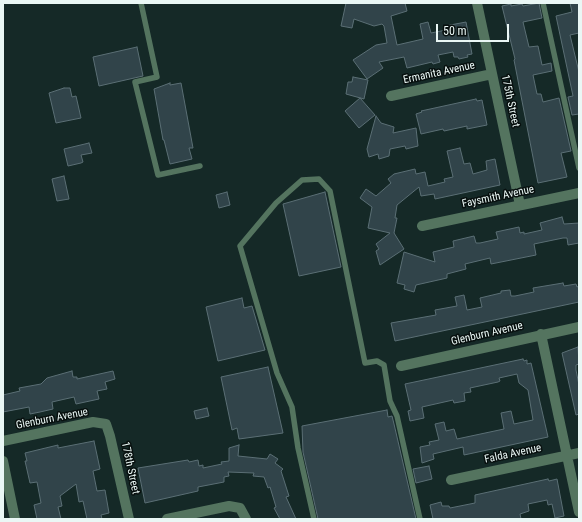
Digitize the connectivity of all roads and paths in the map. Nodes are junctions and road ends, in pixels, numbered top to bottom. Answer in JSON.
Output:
{"nodes":[{"id":1,"x":141,"y":3,"type":"edge"},
{"id":2,"x":477,"y":3,"type":"edge"},
{"id":3,"x":543,"y":3,"type":"edge"},
{"id":4,"x":492,"y":74,"type":"junction"},
{"id":5,"x":391,"y":96,"type":"dead end"},
{"id":6,"x":200,"y":166,"type":"dead end"},
{"id":7,"x":579,"y":168,"type":"edge"},
{"id":8,"x":579,"y":192,"type":"edge"},
{"id":9,"x":520,"y":205,"type":"junction"},
{"id":10,"x":422,"y":226,"type":"dead end"},
{"id":11,"x":579,"y":327,"type":"edge"},
{"id":12,"x":541,"y":334,"type":"junction"},
{"id":13,"x":401,"y":366,"type":"dead end"},
{"id":14,"x":106,"y":424,"type":"joint"},
{"id":15,"x":3,"y":441,"type":"edge"},
{"id":16,"x":579,"y":453,"type":"edge"},
{"id":17,"x":567,"y":455,"type":"junction"},
{"id":18,"x":3,"y":461,"type":"edge"},
{"id":19,"x":451,"y":480,"type":"dead end"},
{"id":20,"x":579,"y":512,"type":"edge"},
{"id":21,"x":15,"y":519,"type":"edge"},
{"id":22,"x":129,"y":519,"type":"edge"},
{"id":23,"x":167,"y":519,"type":"edge"},
{"id":24,"x":246,"y":519,"type":"edge"},
{"id":25,"x":314,"y":519,"type":"edge"},
{"id":26,"x":420,"y":519,"type":"edge"}],
"edges":[{"from":1,"to":6,"type":"lane"},
{"from":2,"to":4,"type":"street","name":"175th Street"},
{"from":3,"to":7,"type":"lane"},
{"from":4,"to":5,"type":"street","name":"Ermanita Avenue"},
{"from":4,"to":9,"type":"street","name":"175th Street"},
{"from":8,"to":9,"type":"street","name":"Faysmith Avenue"},
{"from":9,"to":10,"type":"street","name":"Faysmith Avenue"},
{"from":11,"to":12,"type":"street","name":"Glenburn Avenue"},
{"from":12,"to":13,"type":"street","name":"Glenburn Avenue"},
{"from":12,"to":17,"type":"street"},
{"from":14,"to":15,"type":"street","name":"Glenburn Avenue"},
{"from":14,"to":22,"type":"street","name":"178th Street"},
{"from":16,"to":17,"type":"street","name":"Falda Avenue"},
{"from":17,"to":19,"type":"street","name":"Falda Avenue"},
{"from":17,"to":20,"type":"street"},
{"from":18,"to":21,"type":"street"},
{"from":23,"to":24,"type":"street"},
{"from":25,"to":26,"type":"lane"}]}
